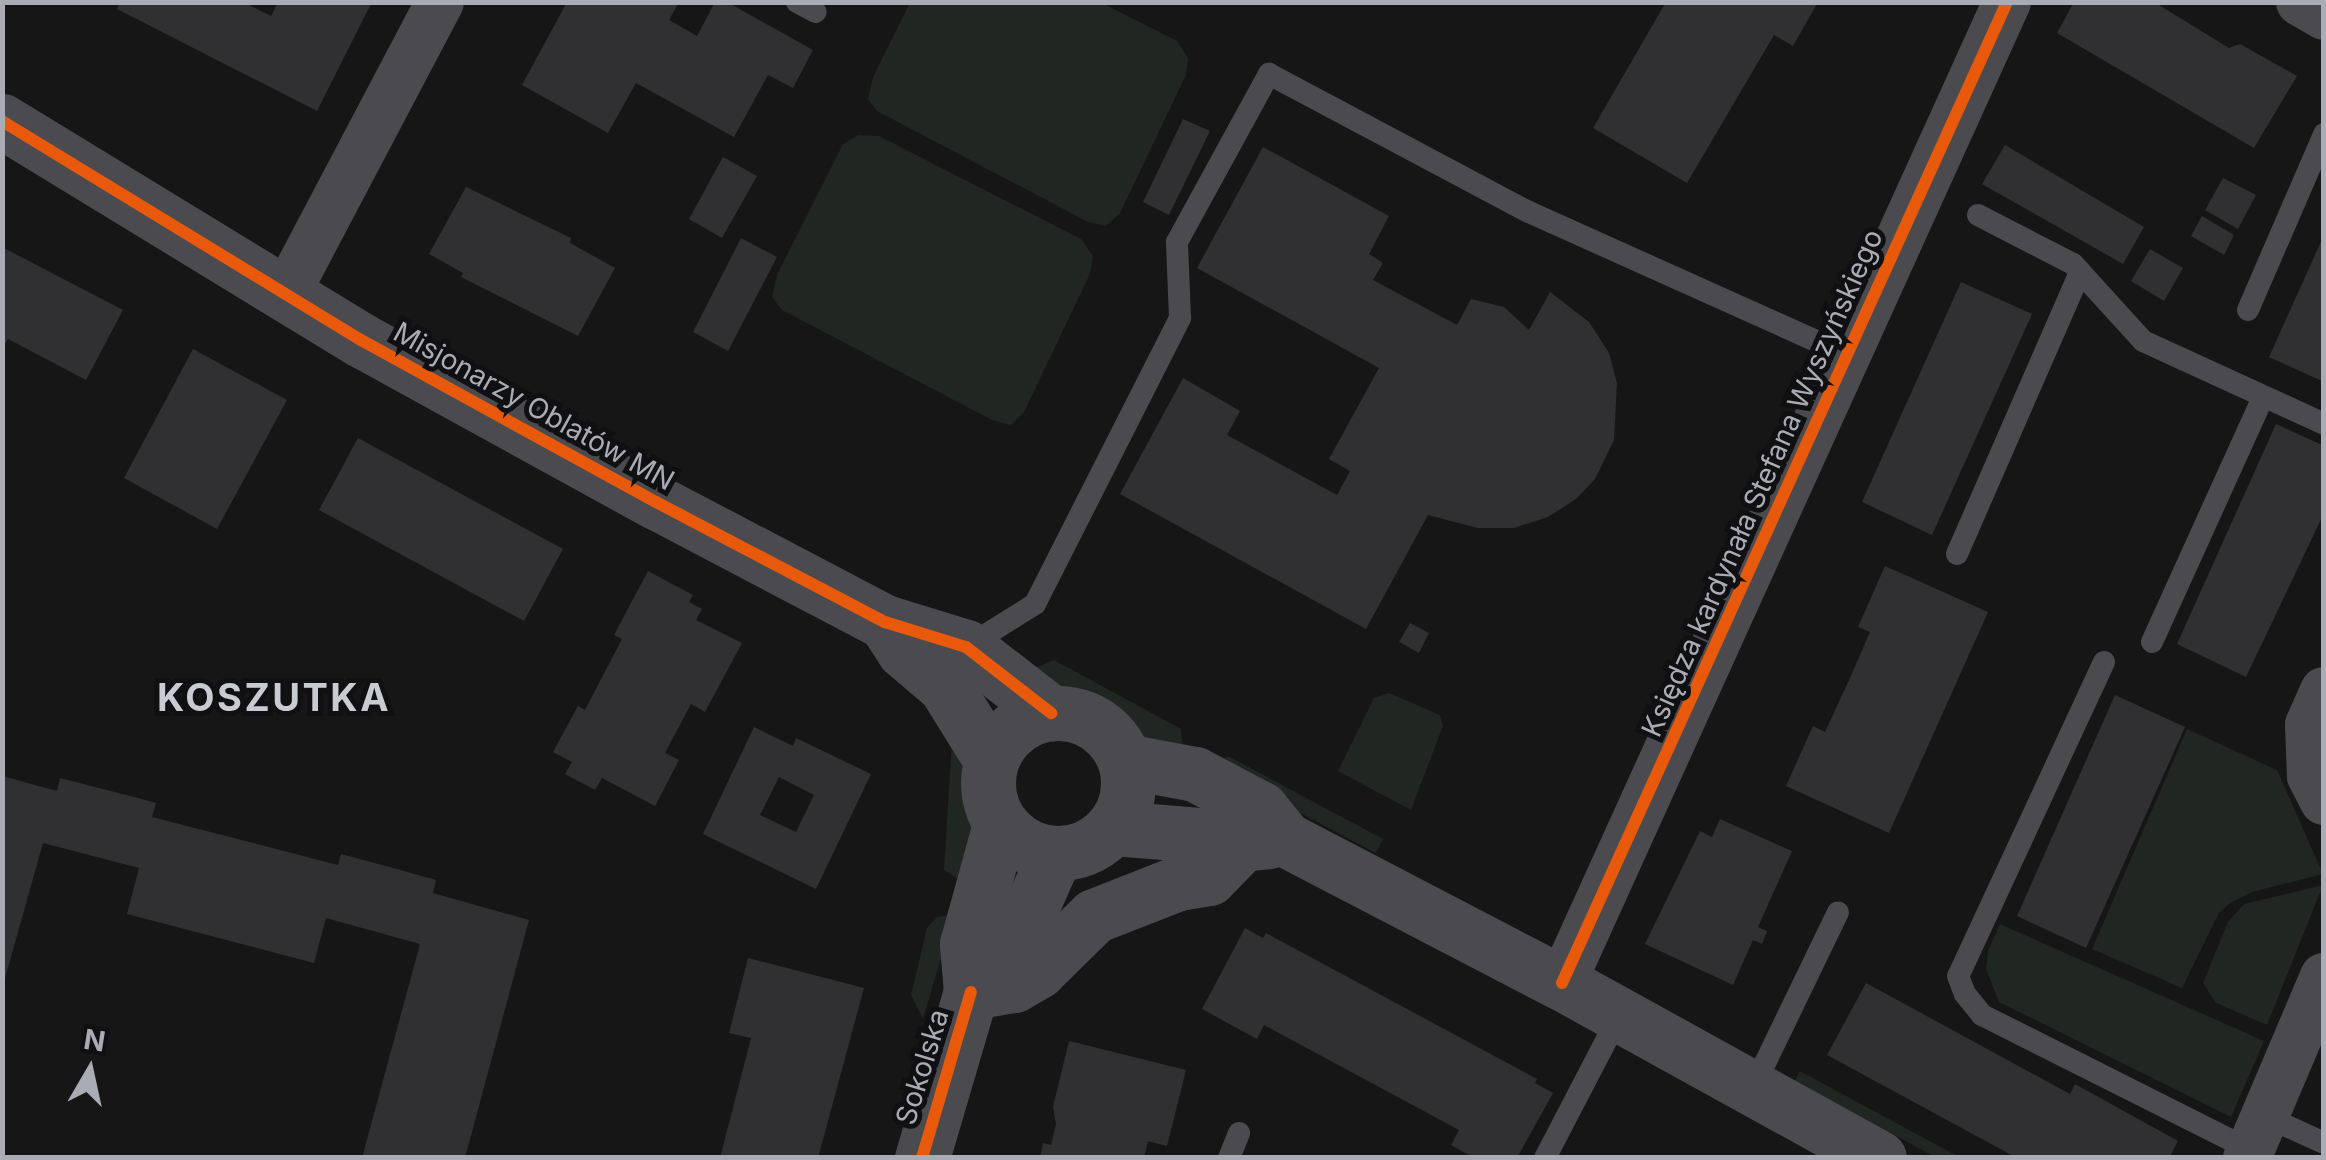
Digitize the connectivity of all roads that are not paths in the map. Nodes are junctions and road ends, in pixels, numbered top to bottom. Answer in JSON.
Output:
{"nodes":[{"id":1,"x":440,"y":2,"type":"edge"},
{"id":2,"x":2007,"y":2,"type":"edge"},
{"id":3,"x":2300,"y":2,"type":"edge"},
{"id":4,"x":2324,"y":16,"type":"edge"},
{"id":5,"x":2,"y":121,"type":"edge"},
{"id":6,"x":2324,"y":134,"type":"edge"},
{"id":7,"x":1978,"y":215,"type":"dead end"},
{"id":8,"x":2080,"y":272,"type":"junction"},
{"id":9,"x":286,"y":294,"type":"junction"},
{"id":10,"x":2248,"y":310,"type":"dead end"},
{"id":11,"x":1848,"y":355,"type":"junction"},
{"id":12,"x":2263,"y":398,"type":"junction"},
{"id":13,"x":2324,"y":424,"type":"edge"},
{"id":14,"x":1957,"y":554,"type":"dead end"},
{"id":15,"x":885,"y":622,"type":"junction"},
{"id":16,"x":2152,"y":642,"type":"dead end"},
{"id":17,"x":966,"y":647,"type":"junction"},
{"id":18,"x":2104,"y":662,"type":"dead end"},
{"id":19,"x":2324,"y":691,"type":"edge"},
{"id":20,"x":1051,"y":713,"type":"junction"},
{"id":21,"x":991,"y":760,"type":"junction"},
{"id":22,"x":1125,"y":761,"type":"junction"},
{"id":23,"x":2324,"y":801,"type":"edge"},
{"id":24,"x":1000,"y":825,"type":"junction"},
{"id":25,"x":1113,"y":828,"type":"junction"},
{"id":26,"x":1264,"y":842,"type":"junction"},
{"id":27,"x":1055,"y":854,"type":"junction"},
{"id":28,"x":1838,"y":912,"type":"dead end"},
{"id":29,"x":2324,"y":977,"type":"edge"},
{"id":30,"x":1562,"y":983,"type":"junction"},
{"id":31,"x":993,"y":989,"type":"junction"},
{"id":32,"x":1620,"y":1014,"type":"junction"},
{"id":33,"x":1754,"y":1088,"type":"junction"},
{"id":34,"x":1239,"y":1133,"type":"dead end"},
{"id":35,"x":2254,"y":1141,"type":"edge"},
{"id":36,"x":2324,"y":1144,"type":"edge"},
{"id":37,"x":922,"y":1158,"type":"edge"},
{"id":38,"x":1230,"y":1158,"type":"edge"},
{"id":39,"x":1546,"y":1158,"type":"edge"},
{"id":40,"x":1879,"y":1158,"type":"edge"}],
"edges":[{"from":1,"to":9,"type":"street"},
{"from":2,"to":11,"type":"street","name":"Księdza kardynała Stefana Wyszyńskiego"},
{"from":3,"to":4,"type":"street"},
{"from":5,"to":9,"type":"street","name":"Misjonarzy Oblatów MN"},
{"from":6,"to":10,"type":"lane"},
{"from":7,"to":8,"type":"lane"},
{"from":8,"to":12,"type":"lane"},
{"from":8,"to":14,"type":"lane"},
{"from":9,"to":15,"type":"street","name":"Misjonarzy Oblatów MN"},
{"from":11,"to":17,"type":"lane"},
{"from":11,"to":30,"type":"street","name":"Księdza kardynała Stefana Wyszyńskiego"},
{"from":12,"to":13,"type":"lane"},
{"from":12,"to":16,"type":"lane"},
{"from":15,"to":17,"type":"street","name":"Misjonarzy Oblatów MN"},
{"from":15,"to":21,"type":"street"},
{"from":17,"to":20,"type":"street","name":"Misjonarzy Oblatów MN"},
{"from":18,"to":35,"type":"lane"},
{"from":19,"to":23,"type":"street"},
{"from":20,"to":21,"type":"street"},
{"from":20,"to":22,"type":"street"},
{"from":21,"to":24,"type":"street"},
{"from":22,"to":25,"type":"street"},
{"from":22,"to":26,"type":"street"},
{"from":24,"to":27,"type":"street"},
{"from":24,"to":31,"type":"street","name":"Sokolska"},
{"from":25,"to":26,"type":"street"},
{"from":25,"to":27,"type":"street"},
{"from":26,"to":30,"type":"street"},
{"from":26,"to":31,"type":"street"},
{"from":27,"to":31,"type":"street","name":"Sokolska"},
{"from":28,"to":33,"type":"lane"},
{"from":29,"to":35,"type":"street"},
{"from":30,"to":32,"type":"street"},
{"from":31,"to":37,"type":"street","name":"Sokolska"},
{"from":32,"to":33,"type":"street"},
{"from":32,"to":39,"type":"lane"},
{"from":33,"to":40,"type":"street"},
{"from":34,"to":38,"type":"lane"},
{"from":35,"to":36,"type":"lane"}]}
